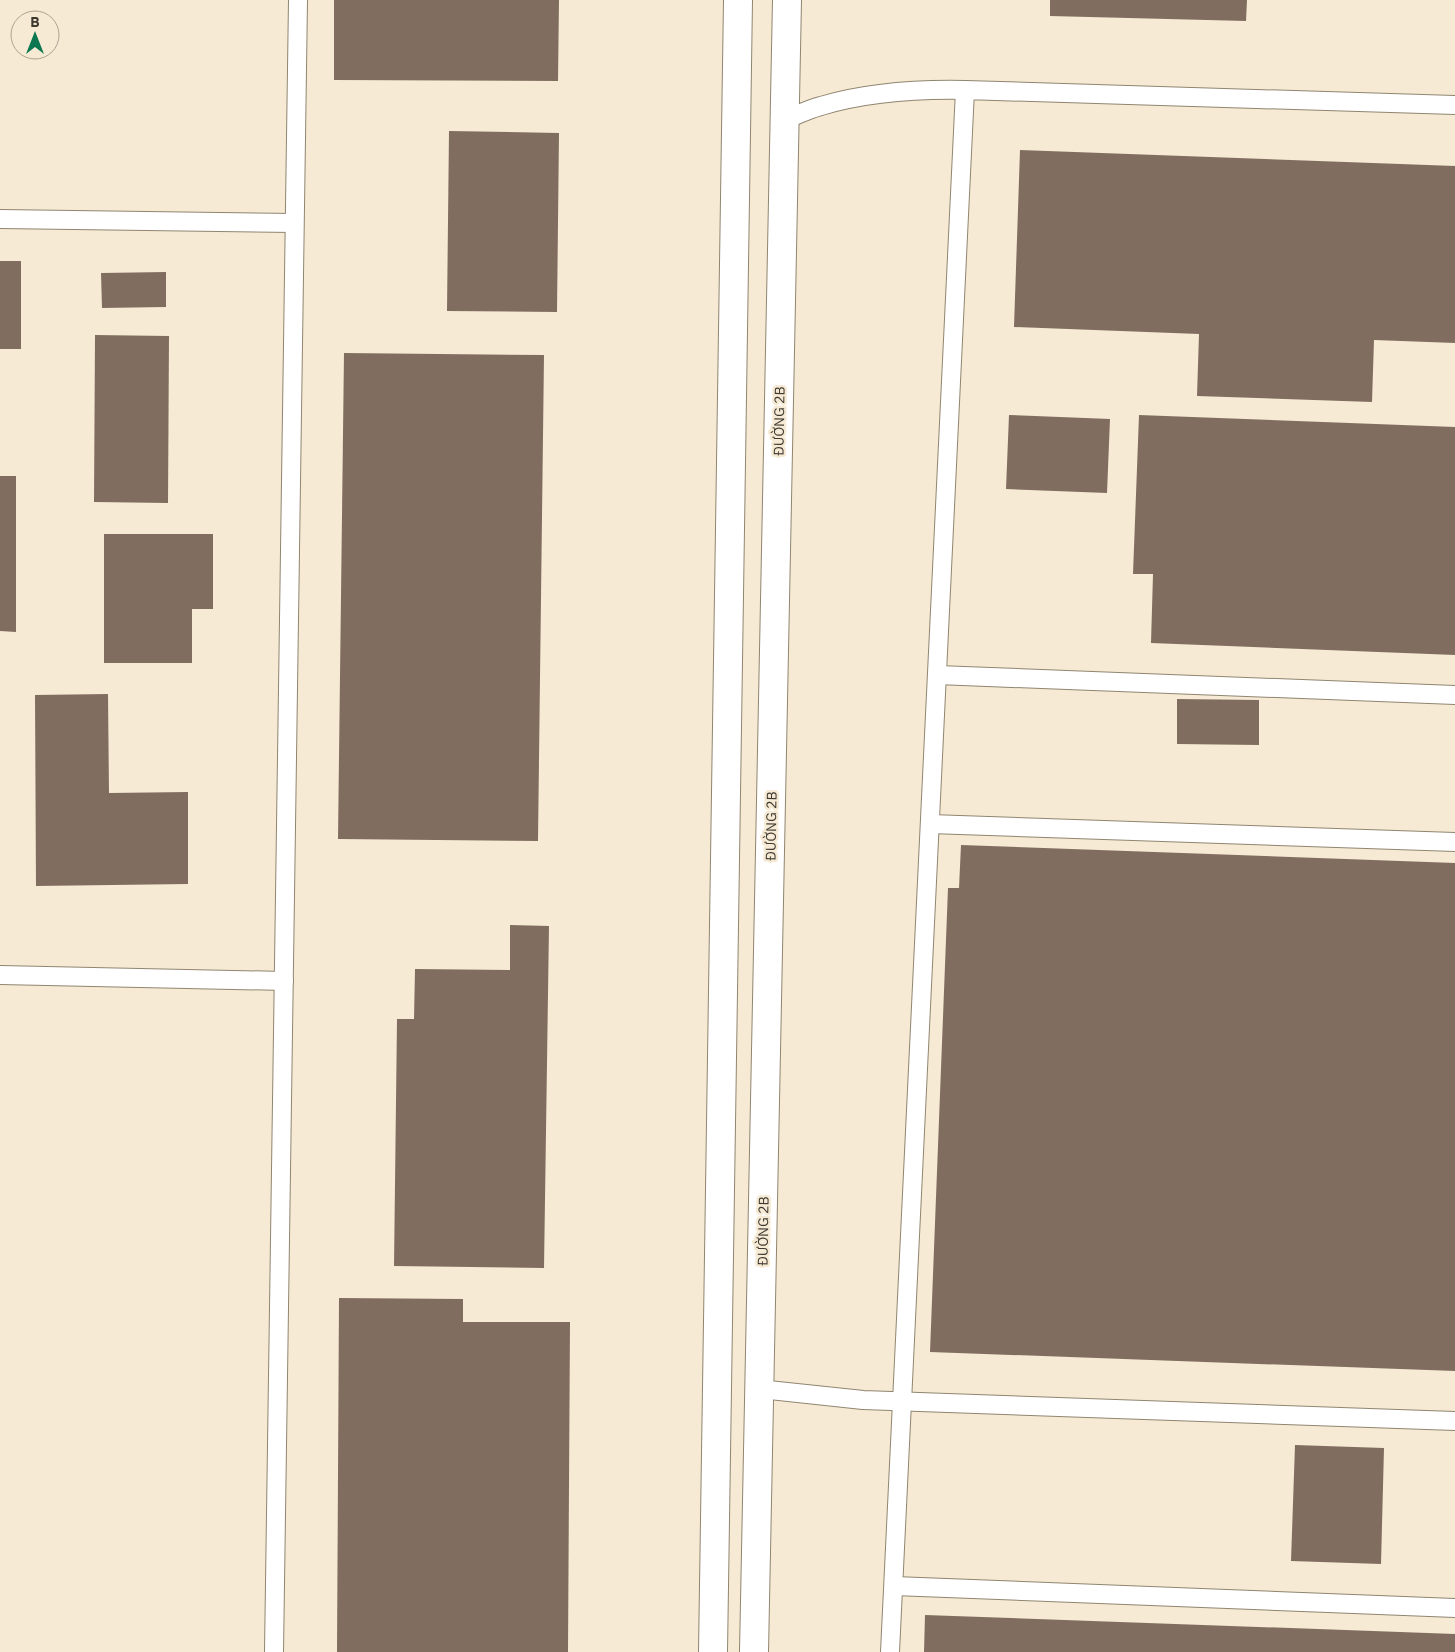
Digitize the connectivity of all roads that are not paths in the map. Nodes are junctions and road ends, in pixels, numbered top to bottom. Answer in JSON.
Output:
{"nodes":[{"id":1,"x":298,"y":0,"type":"edge"},
{"id":2,"x":738,"y":0,"type":"edge"},
{"id":3,"x":786,"y":0,"type":"edge"},
{"id":4,"x":965,"y":90,"type":"junction"},
{"id":5,"x":1455,"y":105,"type":"edge"},
{"id":6,"x":785,"y":120,"type":"junction"},
{"id":7,"x":0,"y":219,"type":"edge"},
{"id":8,"x":294,"y":223,"type":"junction"},
{"id":9,"x":937,"y":675,"type":"junction"},
{"id":10,"x":1455,"y":695,"type":"edge"},
{"id":11,"x":930,"y":824,"type":"junction"},
{"id":12,"x":1455,"y":842,"type":"edge"},
{"id":13,"x":0,"y":975,"type":"edge"},
{"id":14,"x":284,"y":981,"type":"junction"},
{"id":15,"x":760,"y":1389,"type":"junction"},
{"id":16,"x":902,"y":1401,"type":"junction"},
{"id":17,"x":1455,"y":1421,"type":"edge"},
{"id":18,"x":894,"y":1586,"type":"junction"},
{"id":19,"x":1455,"y":1608,"type":"edge"},
{"id":20,"x":274,"y":1652,"type":"edge"},
{"id":21,"x":714,"y":1652,"type":"edge"},
{"id":22,"x":754,"y":1652,"type":"edge"},
{"id":23,"x":890,"y":1652,"type":"edge"}],
"edges":[{"from":1,"to":8,"type":"lane"},
{"from":2,"to":21,"type":"street"},
{"from":3,"to":6,"type":"street","name":"ĐƯỜNG 2B"},
{"from":4,"to":5,"type":"lane"},
{"from":4,"to":6,"type":"lane"},
{"from":4,"to":9,"type":"lane"},
{"from":6,"to":15,"type":"street","name":"ĐƯỜNG 2B"},
{"from":7,"to":8,"type":"lane"},
{"from":8,"to":14,"type":"lane"},
{"from":9,"to":10,"type":"lane"},
{"from":9,"to":11,"type":"lane"},
{"from":11,"to":12,"type":"lane"},
{"from":11,"to":16,"type":"lane"},
{"from":13,"to":14,"type":"lane"},
{"from":14,"to":20,"type":"lane"},
{"from":15,"to":16,"type":"lane"},
{"from":15,"to":22,"type":"street","name":"ĐƯỜNG 2B"},
{"from":16,"to":17,"type":"lane"},
{"from":16,"to":18,"type":"lane"},
{"from":18,"to":19,"type":"lane"},
{"from":18,"to":23,"type":"lane"}]}
